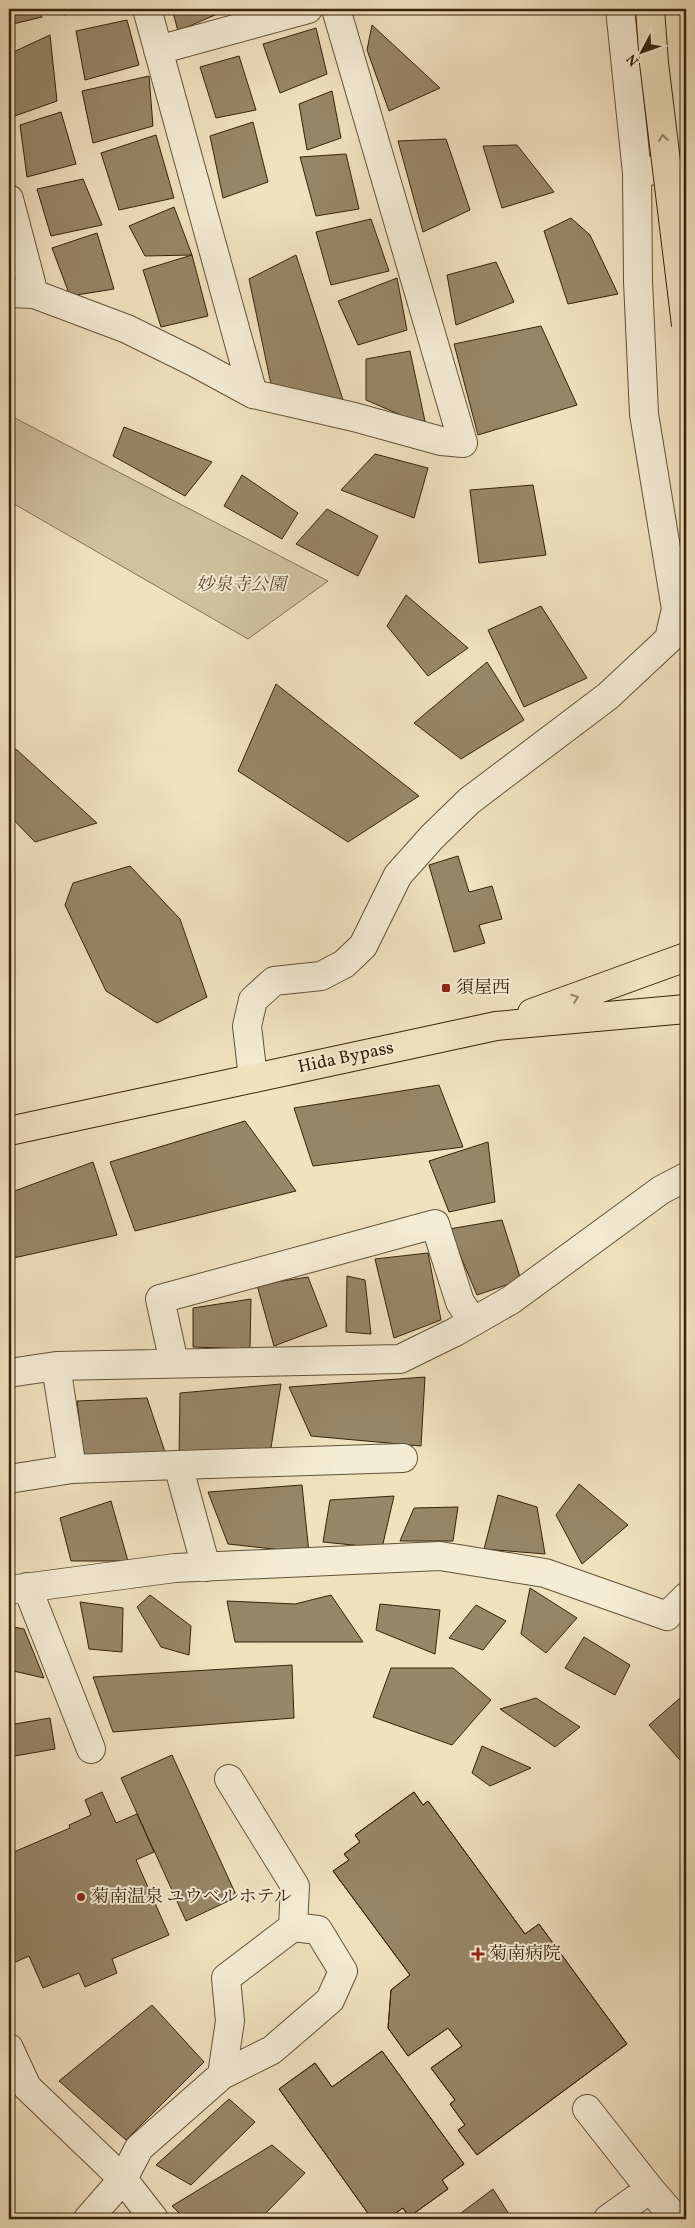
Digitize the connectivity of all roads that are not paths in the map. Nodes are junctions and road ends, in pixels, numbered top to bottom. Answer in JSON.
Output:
{"nodes":[{"id":1,"x":146,"y":9,"type":"edge"},
{"id":2,"x":308,"y":9,"type":"edge"},
{"id":3,"x":336,"y":9,"type":"edge"},
{"id":4,"x":620,"y":9,"type":"edge"},
{"id":5,"x":650,"y":9,"type":"edge"},
{"id":6,"x":158,"y":50,"type":"junction"},
{"id":7,"x":686,"y":165,"type":"edge"},
{"id":8,"x":636,"y":172,"type":"junction"},
{"id":9,"x":9,"y":199,"type":"edge"},
{"id":10,"x":22,"y":293,"type":"edge"},
{"id":11,"x":686,"y":325,"type":"edge"},
{"id":12,"x":253,"y":394,"type":"junction"},
{"id":13,"x":686,"y":957,"type":"edge"},
{"id":14,"x":686,"y":1009,"type":"edge"},
{"id":15,"x":496,"y":1026,"type":"junction"},
{"id":16,"x":253,"y":1078,"type":"junction"},
{"id":17,"x":9,"y":1130,"type":"edge"},
{"id":18,"x":686,"y":1177,"type":"edge"},
{"id":19,"x":473,"y":1322,"type":"junction"},
{"id":20,"x":174,"y":1363,"type":"junction"},
{"id":21,"x":56,"y":1366,"type":"junction"},
{"id":22,"x":9,"y":1373,"type":"edge"},
{"id":23,"x":403,"y":1458,"type":"dead end"},
{"id":24,"x":178,"y":1465,"type":"junction"},
{"id":25,"x":72,"y":1469,"type":"junction"},
{"id":26,"x":9,"y":1479,"type":"edge"},
{"id":27,"x":206,"y":1567,"type":"junction"},
{"id":28,"x":18,"y":1588,"type":"edge"},
{"id":29,"x":686,"y":1597,"type":"edge"},
{"id":30,"x":91,"y":1749,"type":"dead end"},
{"id":31,"x":229,"y":1779,"type":"dead end"},
{"id":32,"x":293,"y":1927,"type":"junction"},
{"id":33,"x":9,"y":2048,"type":"edge"},
{"id":34,"x":222,"y":2075,"type":"junction"},
{"id":35,"x":18,"y":2085,"type":"edge"},
{"id":36,"x":587,"y":2109,"type":"dead end"},
{"id":37,"x":123,"y":2179,"type":"junction"},
{"id":38,"x":650,"y":2189,"type":"junction"},
{"id":39,"x":686,"y":2216,"type":"edge"},
{"id":40,"x":88,"y":2219,"type":"edge"},
{"id":41,"x":154,"y":2219,"type":"edge"},
{"id":42,"x":608,"y":2219,"type":"edge"},
{"id":43,"x":676,"y":2219,"type":"edge"},
{"id":44,"x":682,"y":2219,"type":"edge"}],
"edges":[{"from":1,"to":6,"type":"street"},
{"from":2,"to":6,"type":"street"},
{"from":3,"to":12,"type":"street"},
{"from":4,"to":8,"type":"street"},
{"from":11,"to":5,"type":"highway","one_way":true,"bridge":true},
{"from":6,"to":12,"type":"street"},
{"from":7,"to":8,"type":"street"},
{"from":8,"to":16,"type":"street"},
{"from":9,"to":10,"type":"street"},
{"from":10,"to":12,"type":"street"},
{"from":15,"to":13,"type":"highway","one_way":true},
{"from":14,"to":15,"type":"highway","name":"Hida Bypass"},
{"from":15,"to":16,"type":"highway","name":"Hida Bypass"},
{"from":16,"to":17,"type":"highway","name":"Hida Bypass"},
{"from":18,"to":19,"type":"street"},
{"from":19,"to":20,"type":"street"},
{"from":19,"to":20,"type":"street"},
{"from":20,"to":21,"type":"street"},
{"from":21,"to":22,"type":"street"},
{"from":21,"to":25,"type":"street"},
{"from":23,"to":24,"type":"street"},
{"from":24,"to":25,"type":"street"},
{"from":24,"to":27,"type":"street"},
{"from":25,"to":26,"type":"street"},
{"from":27,"to":28,"type":"street"},
{"from":27,"to":29,"type":"street"},
{"from":28,"to":30,"type":"street"},
{"from":31,"to":32,"type":"street"},
{"from":32,"to":34,"type":"street"},
{"from":32,"to":34,"type":"street"},
{"from":33,"to":35,"type":"street"},
{"from":34,"to":37,"type":"street"},
{"from":35,"to":37,"type":"street"},
{"from":36,"to":38,"type":"street"},
{"from":37,"to":40,"type":"street"},
{"from":37,"to":41,"type":"street"},
{"from":38,"to":42,"type":"street"},
{"from":38,"to":43,"type":"street"},
{"from":39,"to":44,"type":"street"}]}
